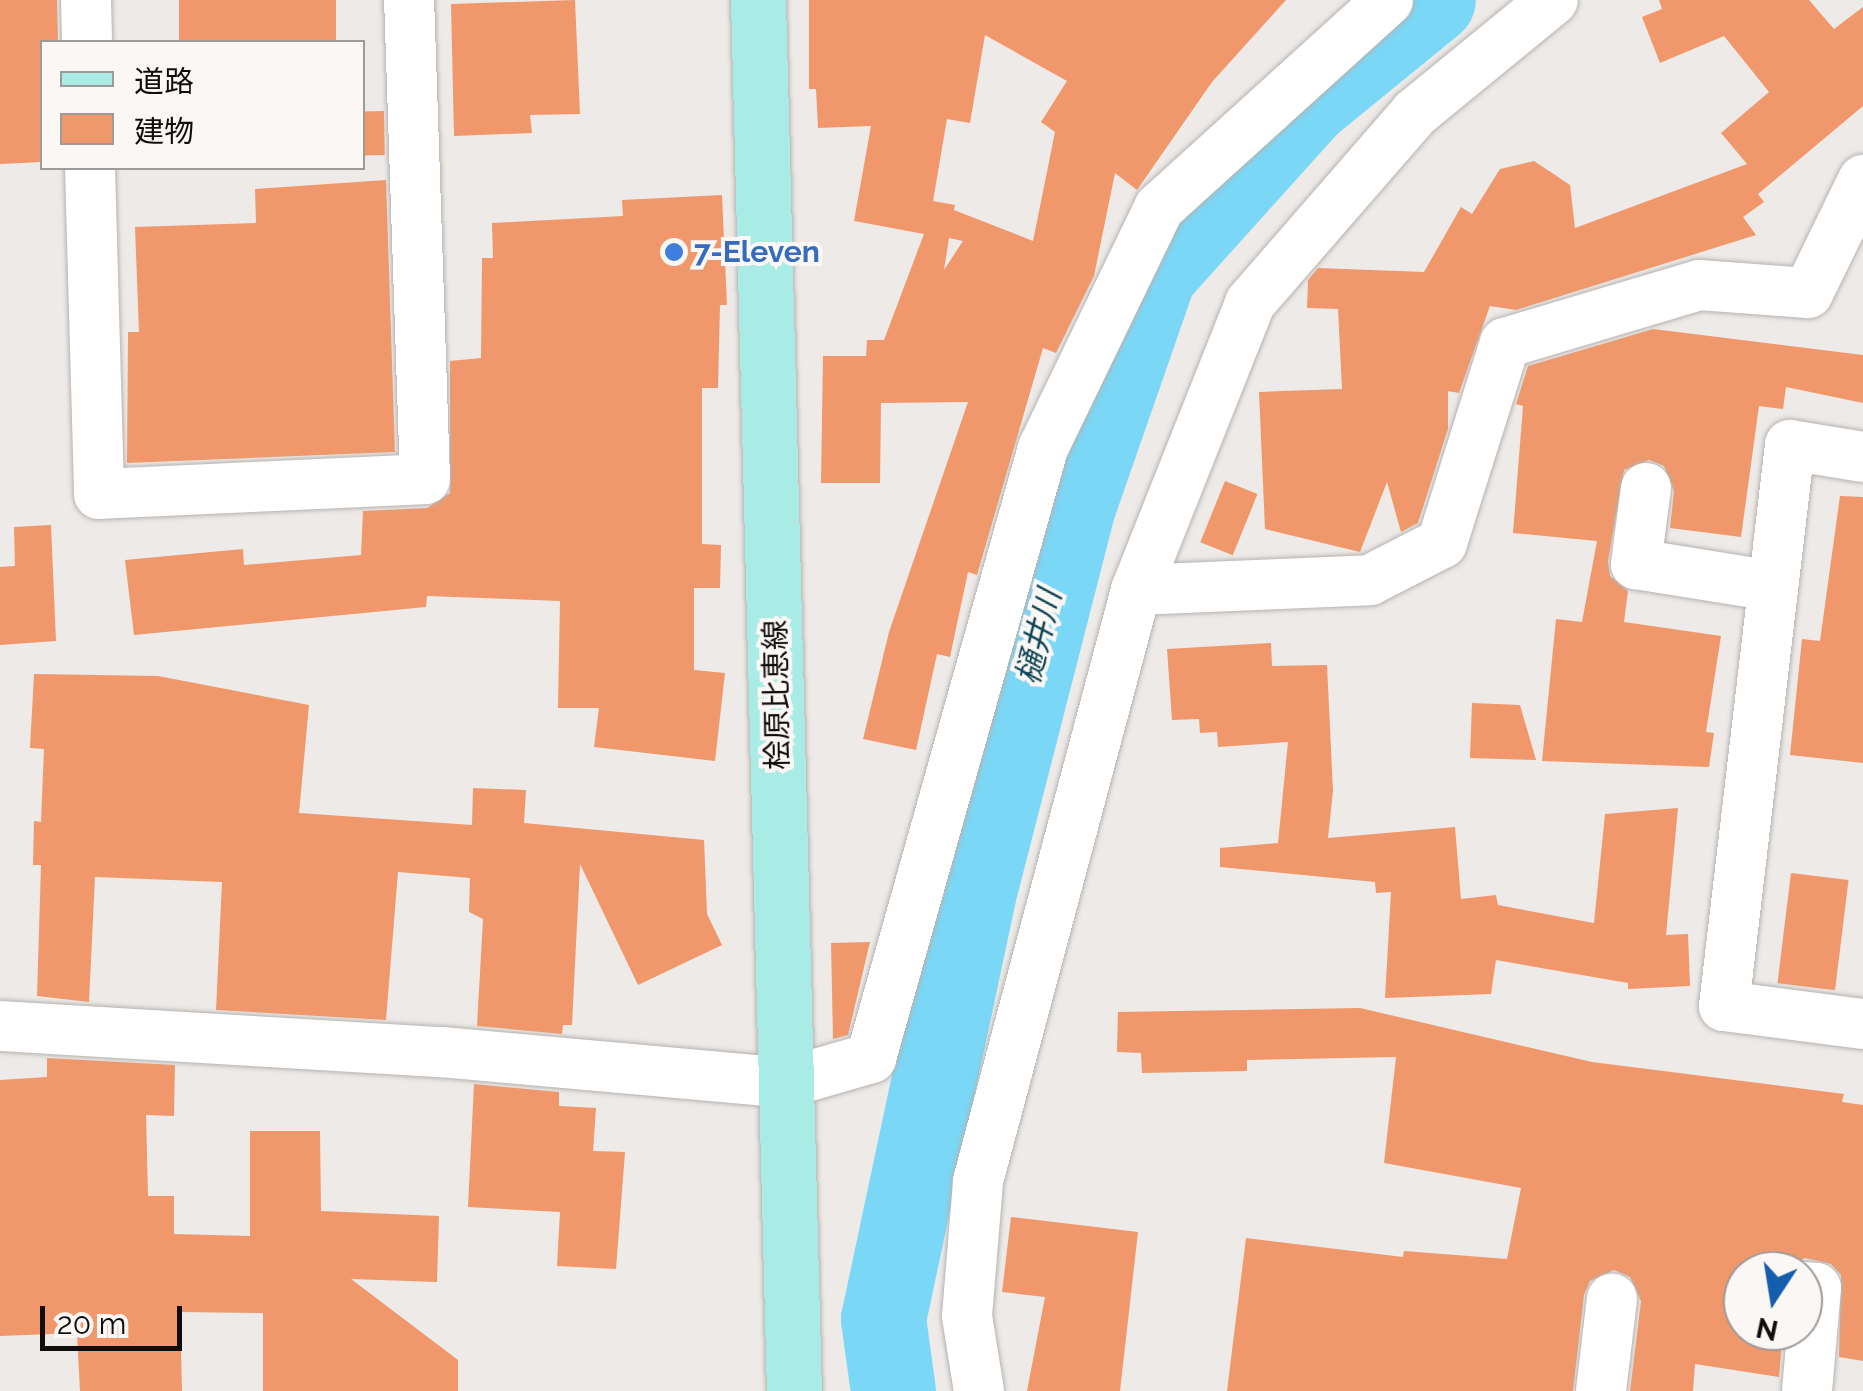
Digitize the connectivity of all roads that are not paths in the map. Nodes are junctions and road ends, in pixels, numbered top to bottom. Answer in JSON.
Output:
{"nodes":[{"id":1,"x":86,"y":0,"type":"edge"},
{"id":2,"x":409,"y":0,"type":"edge"},
{"id":3,"x":758,"y":0,"type":"edge"},
{"id":4,"x":1388,"y":0,"type":"edge"},
{"id":5,"x":1553,"y":0,"type":"edge"},
{"id":6,"x":87,"y":40,"type":"edge"},
{"id":7,"x":90,"y":170,"type":"edge"},
{"id":8,"x":1863,"y":180,"type":"edge"},
{"id":9,"x":1863,"y":457,"type":"edge"},
{"id":10,"x":1646,"y":488,"type":"dead end"},
{"id":11,"x":1774,"y":586,"type":"junction"},
{"id":12,"x":1136,"y":590,"type":"junction"},
{"id":13,"x":1863,"y":1024,"type":"edge"},
{"id":14,"x":0,"y":1026,"type":"edge"},
{"id":15,"x":785,"y":1083,"type":"junction"},
{"id":16,"x":1612,"y":1299,"type":"dead end"},
{"id":17,"x":1810,"y":1351,"type":"edge"},
{"id":18,"x":794,"y":1391,"type":"edge"},
{"id":19,"x":979,"y":1391,"type":"edge"},
{"id":20,"x":1602,"y":1391,"type":"edge"},
{"id":21,"x":1806,"y":1391,"type":"edge"}],
"edges":[{"from":1,"to":6,"type":"street"},
{"from":2,"to":7,"type":"street"},
{"from":3,"to":15,"type":"main road","name":"桧原比恵線"},
{"from":4,"to":15,"type":"street"},
{"from":5,"to":12,"type":"street"},
{"from":8,"to":12,"type":"street"},
{"from":9,"to":11,"type":"street"},
{"from":10,"to":11,"type":"street"},
{"from":11,"to":13,"type":"street"},
{"from":12,"to":19,"type":"street"},
{"from":14,"to":15,"type":"street"},
{"from":15,"to":18,"type":"main road","name":"桧原比恵線"},
{"from":16,"to":20,"type":"street"},
{"from":17,"to":21,"type":"street"}]}
